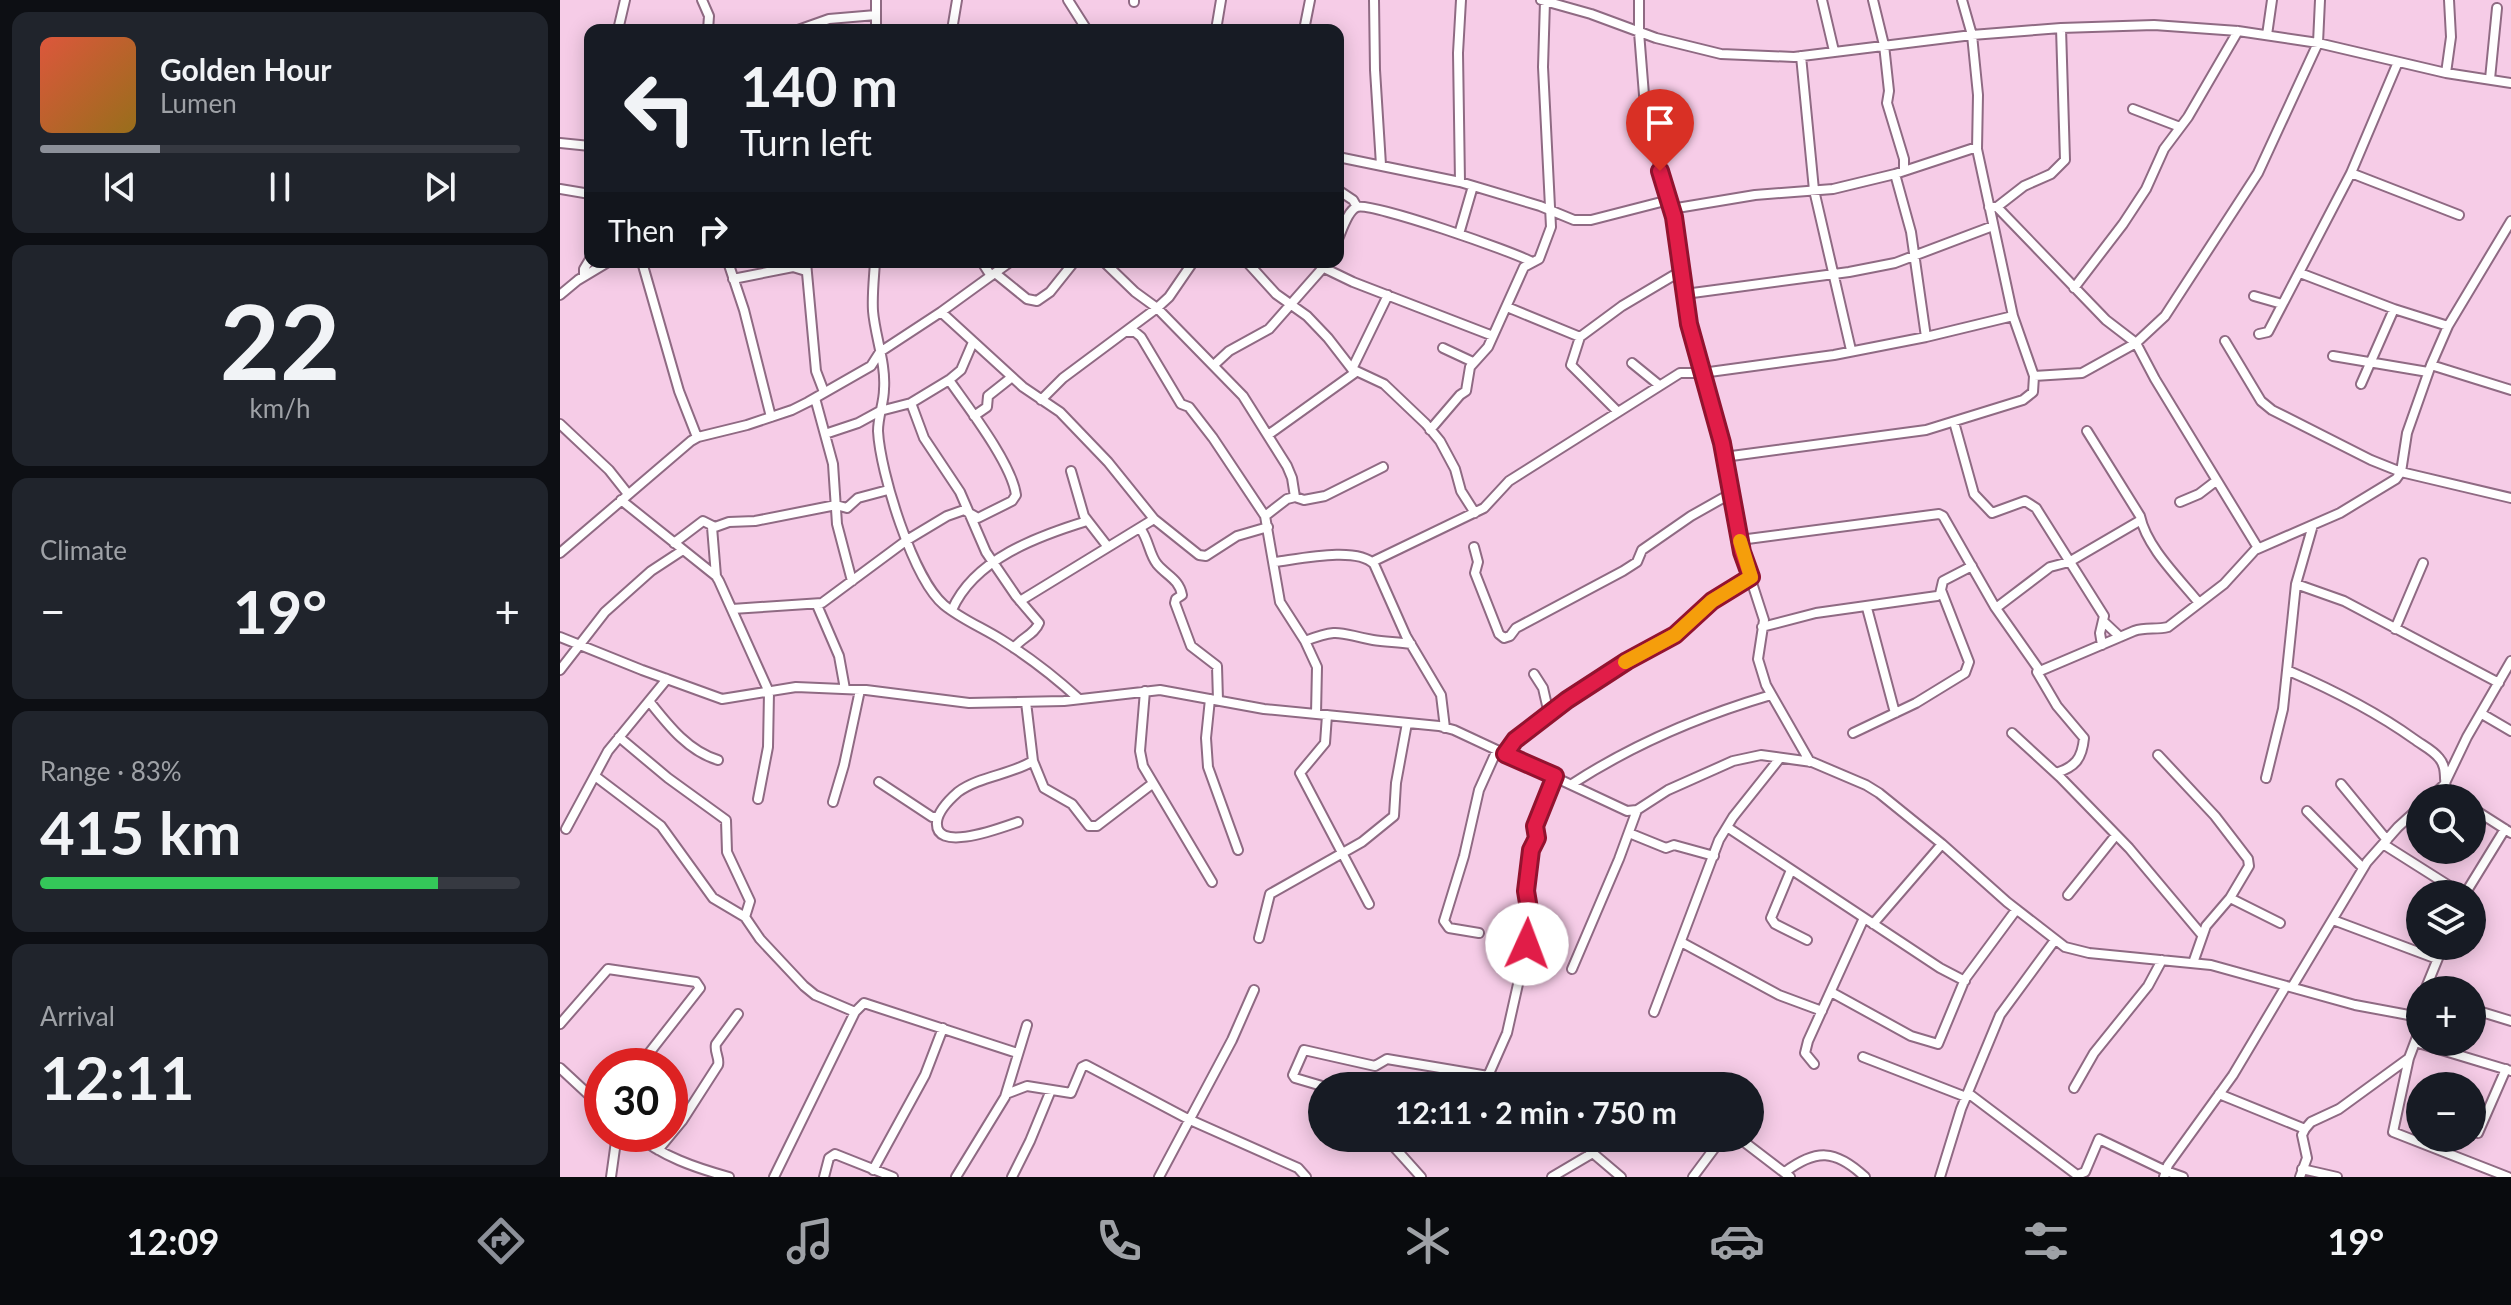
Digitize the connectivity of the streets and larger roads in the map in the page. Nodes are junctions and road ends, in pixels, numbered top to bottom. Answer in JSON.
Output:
{"nodes":[{"id":1,"x":625,"y":0,"type":"edge"},
{"id":2,"x":702,"y":0,"type":"edge"},
{"id":3,"x":876,"y":0,"type":"edge"},
{"id":4,"x":957,"y":0,"type":"edge"},
{"id":5,"x":1068,"y":0,"type":"edge"},
{"id":6,"x":1221,"y":0,"type":"edge"},
{"id":7,"x":1310,"y":0,"type":"edge"},
{"id":8,"x":1374,"y":0,"type":"edge"},
{"id":9,"x":1461,"y":0,"type":"edge"},
{"id":10,"x":1543,"y":0,"type":"edge"},
{"id":11,"x":1639,"y":0,"type":"edge"},
{"id":12,"x":1822,"y":0,"type":"edge"},
{"id":13,"x":1873,"y":0,"type":"edge"},
{"id":14,"x":1962,"y":0,"type":"edge"},
{"id":15,"x":2272,"y":0,"type":"edge"},
{"id":16,"x":2320,"y":0,"type":"edge"},
{"id":17,"x":2449,"y":0,"type":"edge"},
{"id":18,"x":2497,"y":8,"type":"dead end"},
{"id":19,"x":876,"y":15,"type":"junction"},
{"id":20,"x":619,"y":24,"type":"edge"},
{"id":21,"x":708,"y":24,"type":"edge"},
{"id":22,"x":815,"y":24,"type":"edge"},
{"id":23,"x":876,"y":24,"type":"edge"},
{"id":24,"x":953,"y":24,"type":"edge"},
{"id":25,"x":1083,"y":24,"type":"edge"},
{"id":26,"x":1217,"y":24,"type":"edge"},
{"id":27,"x":1305,"y":24,"type":"edge"},
{"id":28,"x":2061,"y":28,"type":"junction"},
{"id":29,"x":2238,"y":31,"type":"junction"},
{"id":30,"x":1639,"y":32,"type":"junction"},
{"id":31,"x":1972,"y":35,"type":"junction"},
{"id":32,"x":2267,"y":35,"type":"junction"},
{"id":33,"x":2318,"y":43,"type":"junction"},
{"id":34,"x":1884,"y":45,"type":"junction"},
{"id":35,"x":1834,"y":51,"type":"junction"},
{"id":36,"x":1801,"y":56,"type":"junction"},
{"id":37,"x":2398,"y":62,"type":"junction"},
{"id":38,"x":2446,"y":73,"type":"junction"},
{"id":39,"x":2490,"y":79,"type":"junction"},
{"id":40,"x":2511,"y":83,"type":"edge"},
{"id":41,"x":2133,"y":109,"type":"dead end"},
{"id":42,"x":2180,"y":127,"type":"junction"},
{"id":43,"x":560,"y":143,"type":"edge"},
{"id":44,"x":584,"y":145,"type":"edge"},
{"id":45,"x":1977,"y":147,"type":"junction"},
{"id":46,"x":1344,"y":158,"type":"edge"},
{"id":47,"x":1381,"y":165,"type":"junction"},
{"id":48,"x":1899,"y":173,"type":"junction"},
{"id":49,"x":2351,"y":173,"type":"junction"},
{"id":50,"x":1460,"y":182,"type":"junction"},
{"id":51,"x":1473,"y":186,"type":"junction"},
{"id":52,"x":560,"y":189,"type":"edge"},
{"id":53,"x":1814,"y":190,"type":"junction"},
{"id":54,"x":584,"y":193,"type":"edge"},
{"id":55,"x":1344,"y":194,"type":"edge"},
{"id":56,"x":1670,"y":204,"type":"junction"},
{"id":57,"x":1357,"y":207,"type":"junction"},
{"id":58,"x":1993,"y":207,"type":"junction"},
{"id":59,"x":1550,"y":209,"type":"junction"},
{"id":60,"x":2459,"y":215,"type":"dead end"},
{"id":61,"x":1564,"y":217,"type":"junction"},
{"id":62,"x":2511,"y":221,"type":"edge"},
{"id":63,"x":1344,"y":224,"type":"edge"},
{"id":64,"x":1993,"y":226,"type":"junction"},
{"id":65,"x":1551,"y":227,"type":"junction"},
{"id":66,"x":1459,"y":234,"type":"junction"},
{"id":67,"x":1916,"y":256,"type":"junction"},
{"id":68,"x":1532,"y":262,"type":"junction"},
{"id":69,"x":585,"y":268,"type":"edge"},
{"id":70,"x":598,"y":268,"type":"edge"},
{"id":71,"x":644,"y":268,"type":"edge"},
{"id":72,"x":730,"y":268,"type":"edge"},
{"id":73,"x":788,"y":268,"type":"edge"},
{"id":74,"x":806,"y":268,"type":"edge"},
{"id":75,"x":875,"y":268,"type":"edge"},
{"id":76,"x":987,"y":268,"type":"edge"},
{"id":77,"x":1002,"y":268,"type":"edge"},
{"id":78,"x":1069,"y":268,"type":"edge"},
{"id":79,"x":1110,"y":268,"type":"edge"},
{"id":80,"x":1189,"y":268,"type":"edge"},
{"id":81,"x":1252,"y":268,"type":"edge"},
{"id":82,"x":1323,"y":268,"type":"edge"},
{"id":83,"x":1331,"y":268,"type":"edge"},
{"id":84,"x":1681,"y":271,"type":"junction"},
{"id":85,"x":1834,"y":273,"type":"junction"},
{"id":86,"x":2300,"y":273,"type":"junction"},
{"id":87,"x":993,"y":275,"type":"junction"},
{"id":88,"x":584,"y":276,"type":"junction"},
{"id":89,"x":733,"y":279,"type":"junction"},
{"id":90,"x":2074,"y":288,"type":"junction"},
{"id":91,"x":1685,"y":294,"type":"junction"},
{"id":92,"x":560,"y":295,"type":"edge"},
{"id":93,"x":1388,"y":295,"type":"junction"},
{"id":94,"x":2254,"y":296,"type":"dead end"},
{"id":95,"x":2282,"y":304,"type":"junction"},
{"id":96,"x":1292,"y":305,"type":"junction"},
{"id":97,"x":1507,"y":307,"type":"junction"},
{"id":98,"x":1157,"y":308,"type":"junction"},
{"id":99,"x":2394,"y":309,"type":"junction"},
{"id":100,"x":941,"y":312,"type":"junction"},
{"id":101,"x":2013,"y":316,"type":"junction"},
{"id":102,"x":1144,"y":318,"type":"junction"},
{"id":103,"x":2448,"y":326,"type":"junction"},
{"id":104,"x":1127,"y":332,"type":"junction"},
{"id":105,"x":2259,"y":334,"type":"dead end"},
{"id":106,"x":1493,"y":336,"type":"junction"},
{"id":107,"x":1141,"y":337,"type":"junction"},
{"id":108,"x":1580,"y":337,"type":"junction"},
{"id":109,"x":1926,"y":337,"type":"junction"},
{"id":110,"x":2225,"y":341,"type":"dead end"},
{"id":111,"x":973,"y":342,"type":"junction"},
{"id":112,"x":2136,"y":343,"type":"junction"},
{"id":113,"x":1443,"y":348,"type":"dead end"},
{"id":114,"x":1851,"y":350,"type":"junction"},
{"id":115,"x":880,"y":352,"type":"junction"},
{"id":116,"x":2333,"y":356,"type":"dead end"},
{"id":117,"x":1473,"y":362,"type":"junction"},
{"id":118,"x":1632,"y":363,"type":"dead end"},
{"id":119,"x":2370,"y":363,"type":"junction"},
{"id":120,"x":1215,"y":364,"type":"junction"},
{"id":121,"x":2429,"y":369,"type":"junction"},
{"id":122,"x":1354,"y":371,"type":"junction"},
{"id":123,"x":1702,"y":373,"type":"junction"},
{"id":124,"x":2034,"y":376,"type":"junction"},
{"id":125,"x":1012,"y":377,"type":"junction"},
{"id":126,"x":949,"y":380,"type":"junction"},
{"id":127,"x":2361,"y":384,"type":"dead end"},
{"id":128,"x":1659,"y":385,"type":"junction"},
{"id":129,"x":2511,"y":390,"type":"edge"},
{"id":130,"x":824,"y":392,"type":"junction"},
{"id":131,"x":815,"y":398,"type":"junction"},
{"id":132,"x":1041,"y":400,"type":"junction"},
{"id":133,"x":911,"y":403,"type":"junction"},
{"id":134,"x":880,"y":411,"type":"junction"},
{"id":135,"x":1617,"y":411,"type":"junction"},
{"id":136,"x":974,"y":416,"type":"junction"},
{"id":137,"x":771,"y":417,"type":"junction"},
{"id":138,"x":1954,"y":422,"type":"junction"},
{"id":139,"x":560,"y":424,"type":"edge"},
{"id":140,"x":1430,"y":430,"type":"junction"},
{"id":141,"x":2087,"y":431,"type":"dead end"},
{"id":142,"x":825,"y":434,"type":"junction"},
{"id":143,"x":1268,"y":435,"type":"junction"},
{"id":144,"x":697,"y":437,"type":"junction"},
{"id":145,"x":1724,"y":457,"type":"junction"},
{"id":146,"x":1383,"y":467,"type":"dead end"},
{"id":147,"x":1071,"y":471,"type":"dead end"},
{"id":148,"x":2401,"y":472,"type":"junction"},
{"id":149,"x":2216,"y":481,"type":"junction"},
{"id":150,"x":888,"y":490,"type":"junction"},
{"id":151,"x":1730,"y":494,"type":"junction"},
{"id":152,"x":624,"y":497,"type":"junction"},
{"id":153,"x":1295,"y":497,"type":"junction"},
{"id":154,"x":2511,"y":498,"type":"edge"},
{"id":155,"x":2180,"y":502,"type":"dead end"},
{"id":156,"x":836,"y":505,"type":"junction"},
{"id":157,"x":967,"y":512,"type":"junction"},
{"id":158,"x":1475,"y":513,"type":"junction"},
{"id":159,"x":1265,"y":516,"type":"junction"},
{"id":160,"x":1154,"y":519,"type":"junction"},
{"id":161,"x":2141,"y":520,"type":"junction"},
{"id":162,"x":1087,"y":521,"type":"junction"},
{"id":163,"x":2313,"y":525,"type":"junction"},
{"id":164,"x":712,"y":527,"type":"junction"},
{"id":165,"x":1268,"y":527,"type":"junction"},
{"id":166,"x":1140,"y":528,"type":"junction"},
{"id":167,"x":907,"y":540,"type":"junction"},
{"id":168,"x":1740,"y":540,"type":"junction"},
{"id":169,"x":674,"y":543,"type":"junction"},
{"id":170,"x":1108,"y":547,"type":"junction"},
{"id":171,"x":1474,"y":547,"type":"dead end"},
{"id":172,"x":2258,"y":548,"type":"junction"},
{"id":173,"x":683,"y":550,"type":"junction"},
{"id":174,"x":560,"y":553,"type":"edge"},
{"id":175,"x":994,"y":561,"type":"junction"},
{"id":176,"x":1275,"y":562,"type":"junction"},
{"id":177,"x":1372,"y":562,"type":"junction"},
{"id":178,"x":2069,"y":562,"type":"junction"},
{"id":179,"x":2423,"y":563,"type":"dead end"},
{"id":180,"x":1972,"y":566,"type":"junction"},
{"id":181,"x":716,"y":576,"type":"junction"},
{"id":182,"x":1751,"y":577,"type":"junction"},
{"id":183,"x":852,"y":581,"type":"junction"},
{"id":184,"x":2296,"y":584,"type":"junction"},
{"id":185,"x":1941,"y":589,"type":"junction"},
{"id":186,"x":1020,"y":601,"type":"junction"},
{"id":187,"x":2199,"y":603,"type":"junction"},
{"id":188,"x":817,"y":605,"type":"junction"},
{"id":189,"x":1867,"y":608,"type":"junction"},
{"id":190,"x":1996,"y":608,"type":"junction"},
{"id":191,"x":732,"y":609,"type":"junction"},
{"id":192,"x":952,"y":610,"type":"junction"},
{"id":193,"x":2103,"y":621,"type":"junction"},
{"id":194,"x":1762,"y":627,"type":"junction"},
{"id":195,"x":2395,"y":629,"type":"junction"},
{"id":196,"x":560,"y":637,"type":"edge"},
{"id":197,"x":2120,"y":637,"type":"junction"},
{"id":198,"x":1305,"y":641,"type":"junction"},
{"id":199,"x":1411,"y":644,"type":"junction"},
{"id":200,"x":581,"y":645,"type":"junction"},
{"id":201,"x":2102,"y":645,"type":"junction"},
{"id":202,"x":1014,"y":648,"type":"junction"},
{"id":203,"x":2511,"y":661,"type":"edge"},
{"id":204,"x":2038,"y":669,"type":"junction"},
{"id":205,"x":560,"y":670,"type":"edge"},
{"id":206,"x":2289,"y":671,"type":"junction"},
{"id":207,"x":1534,"y":674,"type":"dead end"},
{"id":208,"x":667,"y":679,"type":"junction"},
{"id":209,"x":2499,"y":683,"type":"junction"},
{"id":210,"x":845,"y":689,"type":"junction"},
{"id":211,"x":860,"y":690,"type":"junction"},
{"id":212,"x":1145,"y":691,"type":"junction"},
{"id":213,"x":769,"y":692,"type":"junction"},
{"id":214,"x":1771,"y":695,"type":"junction"},
{"id":215,"x":1079,"y":699,"type":"junction"},
{"id":216,"x":1214,"y":699,"type":"junction"},
{"id":217,"x":649,"y":701,"type":"junction"},
{"id":218,"x":1026,"y":702,"type":"junction"},
{"id":219,"x":1895,"y":713,"type":"junction"},
{"id":220,"x":1316,"y":714,"type":"junction"},
{"id":221,"x":1549,"y":714,"type":"junction"},
{"id":222,"x":2482,"y":714,"type":"junction"},
{"id":223,"x":1327,"y":715,"type":"junction"},
{"id":224,"x":1407,"y":723,"type":"junction"},
{"id":225,"x":1445,"y":728,"type":"junction"},
{"id":226,"x":2511,"y":731,"type":"edge"},
{"id":227,"x":1853,"y":733,"type":"dead end"},
{"id":228,"x":2012,"y":733,"type":"dead end"},
{"id":229,"x":619,"y":737,"type":"junction"},
{"id":230,"x":1501,"y":752,"type":"junction"},
{"id":231,"x":2158,"y":755,"type":"dead end"},
{"id":232,"x":1780,"y":758,"type":"junction"},
{"id":233,"x":718,"y":760,"type":"dead end"},
{"id":234,"x":1033,"y":761,"type":"junction"},
{"id":235,"x":1810,"y":762,"type":"junction"},
{"id":236,"x":2056,"y":773,"type":"junction"},
{"id":237,"x":595,"y":776,"type":"junction"},
{"id":238,"x":1555,"y":776,"type":"junction"},
{"id":239,"x":2266,"y":778,"type":"dead end"},
{"id":240,"x":879,"y":782,"type":"dead end"},
{"id":241,"x":1152,"y":784,"type":"junction"},
{"id":242,"x":1572,"y":784,"type":"junction"},
{"id":243,"x":2341,"y":784,"type":"dead end"},
{"id":244,"x":2444,"y":784,"type":"edge"},
{"id":245,"x":2444,"y":784,"type":"edge"},
{"id":246,"x":758,"y":799,"type":"dead end"},
{"id":247,"x":833,"y":802,"type":"dead end"},
{"id":248,"x":1637,"y":810,"type":"junction"},
{"id":249,"x":2307,"y":811,"type":"dead end"},
{"id":250,"x":938,"y":817,"type":"junction"},
{"id":251,"x":2486,"y":817,"type":"edge"},
{"id":252,"x":2406,"y":821,"type":"edge"},
{"id":253,"x":1018,"y":822,"type":"dead end"},
{"id":254,"x":1727,"y":827,"type":"junction"},
{"id":255,"x":566,"y":829,"type":"dead end"},
{"id":256,"x":2508,"y":831,"type":"edge"},
{"id":257,"x":1629,"y":833,"type":"junction"},
{"id":258,"x":2116,"y":835,"type":"junction"},
{"id":259,"x":2385,"y":842,"type":"junction"},
{"id":260,"x":1942,"y":844,"type":"junction"},
{"id":261,"x":1238,"y":850,"type":"dead end"},
{"id":262,"x":1342,"y":853,"type":"junction"},
{"id":263,"x":1714,"y":856,"type":"junction"},
{"id":264,"x":2363,"y":868,"type":"junction"},
{"id":265,"x":1791,"y":870,"type":"junction"},
{"id":266,"x":2443,"y":880,"type":"edge"},
{"id":267,"x":2474,"y":880,"type":"edge"},
{"id":268,"x":1212,"y":882,"type":"dead end"},
{"id":269,"x":2068,"y":895,"type":"dead end"},
{"id":270,"x":2230,"y":898,"type":"junction"},
{"id":271,"x":1369,"y":904,"type":"dead end"},
{"id":272,"x":2016,"y":910,"type":"junction"},
{"id":273,"x":745,"y":917,"type":"junction"},
{"id":274,"x":1864,"y":918,"type":"junction"},
{"id":275,"x":2333,"y":920,"type":"junction"},
{"id":276,"x":2280,"y":923,"type":"dead end"},
{"id":277,"x":1873,"y":924,"type":"junction"},
{"id":278,"x":1479,"y":933,"type":"dead end"},
{"id":279,"x":2202,"y":935,"type":"junction"},
{"id":280,"x":1259,"y":938,"type":"dead end"},
{"id":281,"x":1807,"y":940,"type":"dead end"},
{"id":282,"x":2055,"y":940,"type":"junction"},
{"id":283,"x":1681,"y":942,"type":"junction"},
{"id":284,"x":2406,"y":947,"type":"edge"},
{"id":285,"x":2162,"y":960,"type":"junction"},
{"id":286,"x":2193,"y":963,"type":"junction"},
{"id":287,"x":1572,"y":969,"type":"dead end"},
{"id":288,"x":1965,"y":981,"type":"junction"},
{"id":289,"x":2289,"y":987,"type":"junction"},
{"id":290,"x":1254,"y":990,"type":"dead end"},
{"id":291,"x":1831,"y":992,"type":"junction"},
{"id":292,"x":1822,"y":1011,"type":"junction"},
{"id":293,"x":855,"y":1012,"type":"junction"},
{"id":294,"x":1654,"y":1012,"type":"dead end"},
{"id":295,"x":2486,"y":1013,"type":"edge"},
{"id":296,"x":738,"y":1014,"type":"dead end"},
{"id":297,"x":2406,"y":1015,"type":"edge"},
{"id":298,"x":2511,"y":1021,"type":"edge"},
{"id":299,"x":560,"y":1024,"type":"edge"},
{"id":300,"x":1027,"y":1025,"type":"dead end"},
{"id":301,"x":943,"y":1028,"type":"junction"},
{"id":302,"x":653,"y":1048,"type":"edge"},
{"id":303,"x":1017,"y":1053,"type":"junction"},
{"id":304,"x":2462,"y":1056,"type":"edge"},
{"id":305,"x":1863,"y":1057,"type":"dead end"},
{"id":306,"x":2409,"y":1058,"type":"joint"},
{"id":307,"x":1814,"y":1064,"type":"dead end"},
{"id":308,"x":560,"y":1068,"type":"edge"},
{"id":309,"x":2508,"y":1070,"type":"edge"},
{"id":310,"x":1464,"y":1072,"type":"edge"},
{"id":311,"x":1490,"y":1072,"type":"edge"},
{"id":312,"x":1011,"y":1075,"type":"junction"},
{"id":313,"x":1308,"y":1082,"type":"edge"},
{"id":314,"x":1024,"y":1087,"type":"junction"},
{"id":315,"x":2074,"y":1088,"type":"dead end"},
{"id":316,"x":584,"y":1090,"type":"edge"},
{"id":317,"x":1051,"y":1090,"type":"junction"},
{"id":318,"x":1006,"y":1094,"type":"junction"},
{"id":319,"x":2219,"y":1094,"type":"junction"},
{"id":320,"x":1967,"y":1095,"type":"junction"},
{"id":321,"x":688,"y":1112,"type":"edge"},
{"id":322,"x":2486,"y":1116,"type":"edge"},
{"id":323,"x":1188,"y":1119,"type":"junction"},
{"id":324,"x":2305,"y":1129,"type":"junction"},
{"id":325,"x":614,"y":1152,"type":"edge"},
{"id":326,"x":661,"y":1152,"type":"edge"},
{"id":327,"x":1399,"y":1152,"type":"edge"},
{"id":328,"x":1712,"y":1152,"type":"edge"},
{"id":329,"x":1758,"y":1152,"type":"edge"},
{"id":330,"x":1591,"y":1154,"type":"joint"},
{"id":331,"x":873,"y":1170,"type":"junction"},
{"id":332,"x":696,"y":1173,"type":"edge"},
{"id":333,"x":2301,"y":1173,"type":"edge"},
{"id":334,"x":2165,"y":1174,"type":"edge"},
{"id":335,"x":1788,"y":1175,"type":"edge"},
{"id":336,"x":611,"y":1177,"type":"edge"},
{"id":337,"x":729,"y":1177,"type":"edge"},
{"id":338,"x":774,"y":1177,"type":"edge"},
{"id":339,"x":824,"y":1177,"type":"edge"},
{"id":340,"x":893,"y":1177,"type":"edge"},
{"id":341,"x":956,"y":1177,"type":"edge"},
{"id":342,"x":1012,"y":1177,"type":"edge"},
{"id":343,"x":1159,"y":1177,"type":"edge"},
{"id":344,"x":1306,"y":1177,"type":"edge"},
{"id":345,"x":1421,"y":1177,"type":"edge"},
{"id":346,"x":1552,"y":1177,"type":"edge"},
{"id":347,"x":1621,"y":1177,"type":"edge"},
{"id":348,"x":1693,"y":1177,"type":"edge"},
{"id":349,"x":1865,"y":1177,"type":"edge"},
{"id":350,"x":1940,"y":1177,"type":"edge"},
{"id":351,"x":2183,"y":1177,"type":"edge"},
{"id":352,"x":2337,"y":1177,"type":"edge"},
{"id":353,"x":2508,"y":1177,"type":"edge"}],
"edges":[{"from":1,"to":20,"type":"street"},
{"from":2,"to":21,"type":"street"},
{"from":3,"to":19,"type":"street"},
{"from":4,"to":24,"type":"street"},
{"from":5,"to":25,"type":"street"},
{"from":6,"to":26,"type":"street"},
{"from":7,"to":27,"type":"street"},
{"from":8,"to":47,"type":"street"},
{"from":9,"to":50,"type":"street"},
{"from":10,"to":30,"type":"street"},
{"from":10,"to":59,"type":"street"},
{"from":11,"to":30,"type":"street"},
{"from":12,"to":35,"type":"street"},
{"from":13,"to":34,"type":"street"},
{"from":14,"to":31,"type":"street"},
{"from":15,"to":32,"type":"street"},
{"from":16,"to":33,"type":"street"},
{"from":17,"to":38,"type":"street"},
{"from":18,"to":39,"type":"street"},
{"from":19,"to":22,"type":"street"},
{"from":19,"to":23,"type":"street"},
{"from":28,"to":29,"type":"street"},
{"from":28,"to":31,"type":"street"},
{"from":28,"to":58,"type":"street"},
{"from":29,"to":32,"type":"street"},
{"from":29,"to":42,"type":"street"},
{"from":30,"to":36,"type":"street"},
{"from":30,"to":56,"type":"street"},
{"from":31,"to":34,"type":"street"},
{"from":31,"to":45,"type":"street"},
{"from":32,"to":33,"type":"street"},
{"from":33,"to":37,"type":"street"},
{"from":33,"to":112,"type":"street"},
{"from":34,"to":35,"type":"street"},
{"from":34,"to":48,"type":"street"},
{"from":35,"to":36,"type":"street"},
{"from":36,"to":53,"type":"street"},
{"from":37,"to":38,"type":"street"},
{"from":37,"to":49,"type":"street"},
{"from":38,"to":39,"type":"street"},
{"from":39,"to":40,"type":"street"},
{"from":41,"to":42,"type":"street"},
{"from":42,"to":90,"type":"street"},
{"from":43,"to":44,"type":"street"},
{"from":45,"to":48,"type":"street"},
{"from":45,"to":58,"type":"street"},
{"from":46,"to":47,"type":"street"},
{"from":47,"to":50,"type":"street"},
{"from":48,"to":53,"type":"street"},
{"from":48,"to":67,"type":"street"},
{"from":49,"to":60,"type":"street"},
{"from":49,"to":86,"type":"street"},
{"from":50,"to":51,"type":"street"},
{"from":51,"to":59,"type":"street"},
{"from":51,"to":66,"type":"street"},
{"from":52,"to":54,"type":"street"},
{"from":53,"to":56,"type":"street"},
{"from":53,"to":85,"type":"street"},
{"from":55,"to":57,"type":"street"},
{"from":56,"to":61,"type":"street"},
{"from":56,"to":84,"type":"street"},
{"from":57,"to":63,"type":"street"},
{"from":57,"to":66,"type":"street"},
{"from":58,"to":64,"type":"street"},
{"from":58,"to":90,"type":"street"},
{"from":59,"to":61,"type":"street"},
{"from":59,"to":65,"type":"street"},
{"from":61,"to":65,"type":"street"},
{"from":62,"to":103,"type":"street"},
{"from":64,"to":67,"type":"street"},
{"from":64,"to":101,"type":"street"},
{"from":65,"to":68,"type":"street"},
{"from":66,"to":68,"type":"street"},
{"from":67,"to":85,"type":"street"},
{"from":67,"to":109,"type":"street"},
{"from":68,"to":97,"type":"street"},
{"from":69,"to":88,"type":"street"},
{"from":70,"to":88,"type":"street"},
{"from":71,"to":144,"type":"street"},
{"from":72,"to":89,"type":"street"},
{"from":73,"to":89,"type":"street"},
{"from":74,"to":130,"type":"street"},
{"from":75,"to":115,"type":"street"},
{"from":76,"to":87,"type":"street"},
{"from":77,"to":87,"type":"street"},
{"from":78,"to":87,"type":"street"},
{"from":79,"to":98,"type":"street"},
{"from":80,"to":98,"type":"street"},
{"from":81,"to":96,"type":"street"},
{"from":82,"to":96,"type":"street"},
{"from":83,"to":93,"type":"street"},
{"from":84,"to":91,"type":"street"},
{"from":84,"to":108,"type":"street"},
{"from":85,"to":91,"type":"street"},
{"from":85,"to":114,"type":"street"},
{"from":86,"to":95,"type":"street"},
{"from":86,"to":99,"type":"street"},
{"from":87,"to":100,"type":"street"},
{"from":88,"to":92,"type":"street"},
{"from":89,"to":137,"type":"street"},
{"from":90,"to":112,"type":"street"},
{"from":91,"to":123,"type":"street"},
{"from":93,"to":106,"type":"street"},
{"from":93,"to":122,"type":"street"},
{"from":94,"to":95,"type":"street"},
{"from":95,"to":105,"type":"street"},
{"from":96,"to":120,"type":"street"},
{"from":96,"to":122,"type":"street"},
{"from":97,"to":106,"type":"street"},
{"from":97,"to":108,"type":"street"},
{"from":98,"to":102,"type":"street"},
{"from":98,"to":120,"type":"street"},
{"from":99,"to":103,"type":"street"},
{"from":99,"to":119,"type":"street"},
{"from":100,"to":111,"type":"street"},
{"from":100,"to":115,"type":"street"},
{"from":101,"to":109,"type":"street"},
{"from":101,"to":124,"type":"street"},
{"from":102,"to":104,"type":"street"},
{"from":102,"to":107,"type":"street"},
{"from":103,"to":121,"type":"street"},
{"from":104,"to":107,"type":"street"},
{"from":104,"to":132,"type":"street"},
{"from":106,"to":117,"type":"street"},
{"from":107,"to":159,"type":"street"},
{"from":108,"to":135,"type":"street"},
{"from":109,"to":114,"type":"street"},
{"from":110,"to":148,"type":"street"},
{"from":111,"to":125,"type":"street"},
{"from":111,"to":126,"type":"street"},
{"from":112,"to":124,"type":"street"},
{"from":112,"to":149,"type":"street"},
{"from":113,"to":117,"type":"street"},
{"from":114,"to":123,"type":"street"},
{"from":115,"to":130,"type":"street"},
{"from":115,"to":134,"type":"street"},
{"from":116,"to":119,"type":"street"},
{"from":117,"to":140,"type":"street"},
{"from":118,"to":128,"type":"street"},
{"from":119,"to":121,"type":"street"},
{"from":119,"to":127,"type":"street"},
{"from":120,"to":143,"type":"street"},
{"from":121,"to":129,"type":"street"},
{"from":121,"to":148,"type":"street"},
{"from":122,"to":140,"type":"street"},
{"from":122,"to":143,"type":"street"},
{"from":123,"to":128,"type":"street"},
{"from":123,"to":145,"type":"street"},
{"from":124,"to":138,"type":"street"},
{"from":125,"to":132,"type":"street"},
{"from":125,"to":136,"type":"street"},
{"from":126,"to":133,"type":"street"},
{"from":126,"to":136,"type":"street"},
{"from":128,"to":135,"type":"street"},
{"from":130,"to":131,"type":"street"},
{"from":131,"to":137,"type":"street"},
{"from":131,"to":142,"type":"street"},
{"from":132,"to":160,"type":"street"},
{"from":133,"to":134,"type":"street"},
{"from":133,"to":157,"type":"street"},
{"from":134,"to":142,"type":"street"},
{"from":134,"to":150,"type":"street"},
{"from":135,"to":158,"type":"street"},
{"from":136,"to":157,"type":"street"},
{"from":137,"to":144,"type":"street"},
{"from":138,"to":145,"type":"street"},
{"from":138,"to":178,"type":"street"},
{"from":139,"to":152,"type":"street"},
{"from":140,"to":158,"type":"street"},
{"from":141,"to":161,"type":"street"},
{"from":142,"to":156,"type":"street"},
{"from":143,"to":153,"type":"street"},
{"from":144,"to":152,"type":"street"},
{"from":145,"to":151,"type":"street"},
{"from":146,"to":153,"type":"street"},
{"from":147,"to":162,"type":"street"},
{"from":148,"to":154,"type":"street"},
{"from":148,"to":163,"type":"street"},
{"from":149,"to":155,"type":"street"},
{"from":149,"to":172,"type":"street"},
{"from":150,"to":156,"type":"street"},
{"from":150,"to":167,"type":"street"},
{"from":151,"to":168,"type":"street"},
{"from":151,"to":171,"type":"street"},
{"from":152,"to":169,"type":"street"},
{"from":152,"to":174,"type":"street"},
{"from":153,"to":159,"type":"street"},
{"from":156,"to":164,"type":"street"},
{"from":156,"to":183,"type":"street"},
{"from":157,"to":167,"type":"street"},
{"from":157,"to":175,"type":"street"},
{"from":158,"to":177,"type":"street"},
{"from":159,"to":165,"type":"street"},
{"from":160,"to":165,"type":"street"},
{"from":160,"to":166,"type":"street"},
{"from":161,"to":178,"type":"street"},
{"from":161,"to":187,"type":"street"},
{"from":162,"to":170,"type":"street"},
{"from":162,"to":175,"type":"street"},
{"from":163,"to":172,"type":"street"},
{"from":163,"to":184,"type":"street"},
{"from":164,"to":169,"type":"street"},
{"from":164,"to":181,"type":"street"},
{"from":165,"to":176,"type":"street"},
{"from":166,"to":170,"type":"street"},
{"from":166,"to":216,"type":"street"},
{"from":167,"to":183,"type":"street"},
{"from":167,"to":192,"type":"street"},
{"from":168,"to":180,"type":"street"},
{"from":168,"to":182,"type":"street"},
{"from":169,"to":173,"type":"street"},
{"from":170,"to":186,"type":"street"},
{"from":172,"to":187,"type":"street"},
{"from":173,"to":181,"type":"street"},
{"from":173,"to":200,"type":"street"},
{"from":175,"to":186,"type":"street"},
{"from":175,"to":192,"type":"street"},
{"from":176,"to":177,"type":"street"},
{"from":176,"to":198,"type":"street"},
{"from":177,"to":199,"type":"street"},
{"from":178,"to":190,"type":"street"},
{"from":178,"to":193,"type":"street"},
{"from":179,"to":195,"type":"street"},
{"from":180,"to":185,"type":"street"},
{"from":180,"to":190,"type":"street"},
{"from":181,"to":191,"type":"street"},
{"from":182,"to":194,"type":"street"},
{"from":182,"to":221,"type":"street"},
{"from":183,"to":188,"type":"street"},
{"from":184,"to":195,"type":"street"},
{"from":184,"to":206,"type":"street"},
{"from":185,"to":189,"type":"street"},
{"from":185,"to":219,"type":"street"},
{"from":186,"to":202,"type":"street"},
{"from":187,"to":197,"type":"street"},
{"from":188,"to":191,"type":"street"},
{"from":188,"to":210,"type":"street"},
{"from":189,"to":194,"type":"street"},
{"from":189,"to":219,"type":"street"},
{"from":190,"to":204,"type":"street"},
{"from":191,"to":213,"type":"street"},
{"from":192,"to":202,"type":"street"},
{"from":193,"to":197,"type":"street"},
{"from":193,"to":201,"type":"street"},
{"from":194,"to":214,"type":"street"},
{"from":195,"to":209,"type":"street"},
{"from":196,"to":200,"type":"street"},
{"from":197,"to":201,"type":"street"},
{"from":198,"to":199,"type":"street"},
{"from":198,"to":220,"type":"street"},
{"from":199,"to":225,"type":"street"},
{"from":200,"to":205,"type":"street"},
{"from":200,"to":208,"type":"street"},
{"from":201,"to":204,"type":"street"},
{"from":202,"to":215,"type":"street"},
{"from":203,"to":209,"type":"street"},
{"from":204,"to":236,"type":"street"},
{"from":206,"to":239,"type":"street"},
{"from":206,"to":244,"type":"street"},
{"from":207,"to":221,"type":"street"},
{"from":208,"to":213,"type":"street"},
{"from":208,"to":217,"type":"street"},
{"from":209,"to":222,"type":"street"},
{"from":210,"to":211,"type":"street"},
{"from":210,"to":213,"type":"street"},
{"from":211,"to":218,"type":"street"},
{"from":211,"to":247,"type":"street"},
{"from":212,"to":215,"type":"street"},
{"from":212,"to":216,"type":"street"},
{"from":212,"to":241,"type":"street"},
{"from":213,"to":246,"type":"street"},
{"from":214,"to":235,"type":"street"},
{"from":214,"to":242,"type":"street"},
{"from":215,"to":218,"type":"street"},
{"from":216,"to":220,"type":"street"},
{"from":216,"to":261,"type":"street"},
{"from":217,"to":229,"type":"street"},
{"from":217,"to":233,"type":"street"},
{"from":218,"to":234,"type":"street"},
{"from":219,"to":227,"type":"street"},
{"from":220,"to":223,"type":"street"},
{"from":221,"to":230,"type":"street"},
{"from":222,"to":226,"type":"street"},
{"from":222,"to":245,"type":"street"},
{"from":223,"to":224,"type":"street"},
{"from":223,"to":262,"type":"street"},
{"from":224,"to":225,"type":"street"},
{"from":224,"to":262,"type":"street"},
{"from":225,"to":230,"type":"street"},
{"from":228,"to":236,"type":"street"},
{"from":229,"to":237,"type":"street"},
{"from":229,"to":273,"type":"street"},
{"from":230,"to":238,"type":"street"},
{"from":230,"to":278,"type":"street"},
{"from":231,"to":270,"type":"street"},
{"from":232,"to":235,"type":"street"},
{"from":232,"to":248,"type":"street"},
{"from":232,"to":254,"type":"street"},
{"from":234,"to":241,"type":"street"},
{"from":234,"to":250,"type":"street"},
{"from":235,"to":260,"type":"street"},
{"from":236,"to":258,"type":"street"},
{"from":237,"to":255,"type":"street"},
{"from":237,"to":273,"type":"street"},
{"from":238,"to":242,"type":"street"},
{"from":238,"to":311,"type":"street"},
{"from":240,"to":250,"type":"street"},
{"from":241,"to":268,"type":"street"},
{"from":242,"to":248,"type":"street"},
{"from":243,"to":259,"type":"street"},
{"from":248,"to":257,"type":"street"},
{"from":249,"to":264,"type":"street"},
{"from":250,"to":253,"type":"street"},
{"from":251,"to":256,"type":"street"},
{"from":252,"to":259,"type":"street"},
{"from":254,"to":263,"type":"street"},
{"from":254,"to":265,"type":"street"},
{"from":256,"to":267,"type":"street"},
{"from":257,"to":263,"type":"street"},
{"from":257,"to":287,"type":"street"},
{"from":258,"to":269,"type":"street"},
{"from":258,"to":279,"type":"street"},
{"from":259,"to":264,"type":"street"},
{"from":259,"to":266,"type":"street"},
{"from":260,"to":272,"type":"street"},
{"from":260,"to":277,"type":"street"},
{"from":262,"to":271,"type":"street"},
{"from":262,"to":280,"type":"street"},
{"from":263,"to":283,"type":"street"},
{"from":264,"to":275,"type":"street"},
{"from":265,"to":274,"type":"street"},
{"from":265,"to":281,"type":"street"},
{"from":270,"to":276,"type":"street"},
{"from":270,"to":279,"type":"street"},
{"from":272,"to":282,"type":"street"},
{"from":272,"to":288,"type":"street"},
{"from":273,"to":293,"type":"street"},
{"from":274,"to":277,"type":"street"},
{"from":274,"to":291,"type":"street"},
{"from":275,"to":284,"type":"street"},
{"from":275,"to":289,"type":"street"},
{"from":277,"to":288,"type":"street"},
{"from":279,"to":286,"type":"street"},
{"from":282,"to":285,"type":"street"},
{"from":282,"to":320,"type":"street"},
{"from":283,"to":292,"type":"street"},
{"from":283,"to":294,"type":"street"},
{"from":285,"to":286,"type":"street"},
{"from":285,"to":315,"type":"street"},
{"from":286,"to":289,"type":"street"},
{"from":288,"to":291,"type":"street"},
{"from":289,"to":297,"type":"street"},
{"from":289,"to":319,"type":"street"},
{"from":290,"to":323,"type":"street"},
{"from":291,"to":292,"type":"street"},
{"from":292,"to":307,"type":"street"},
{"from":293,"to":301,"type":"street"},
{"from":293,"to":338,"type":"street"},
{"from":295,"to":298,"type":"street"},
{"from":296,"to":321,"type":"street"},
{"from":299,"to":302,"type":"street"},
{"from":300,"to":303,"type":"street"},
{"from":301,"to":303,"type":"street"},
{"from":301,"to":331,"type":"street"},
{"from":303,"to":312,"type":"street"},
{"from":304,"to":309,"type":"street"},
{"from":305,"to":320,"type":"street"},
{"from":306,"to":324,"type":"street"},
{"from":306,"to":353,"type":"street"},
{"from":308,"to":316,"type":"street"},
{"from":309,"to":322,"type":"street"},
{"from":310,"to":313,"type":"street"},
{"from":312,"to":314,"type":"street"},
{"from":312,"to":318,"type":"street"},
{"from":314,"to":317,"type":"street"},
{"from":314,"to":318,"type":"street"},
{"from":317,"to":323,"type":"street"},
{"from":317,"to":342,"type":"street"},
{"from":318,"to":341,"type":"street"},
{"from":319,"to":324,"type":"street"},
{"from":319,"to":334,"type":"street"},
{"from":320,"to":334,"type":"street"},
{"from":320,"to":350,"type":"street"},
{"from":323,"to":343,"type":"street"},
{"from":323,"to":344,"type":"street"},
{"from":324,"to":333,"type":"street"},
{"from":325,"to":336,"type":"street"},
{"from":326,"to":332,"type":"street"},
{"from":327,"to":345,"type":"street"},
{"from":328,"to":348,"type":"street"},
{"from":329,"to":335,"type":"street"},
{"from":330,"to":346,"type":"street"},
{"from":330,"to":347,"type":"street"},
{"from":331,"to":339,"type":"street"},
{"from":331,"to":340,"type":"street"},
{"from":332,"to":337,"type":"street"},
{"from":333,"to":352,"type":"street"},
{"from":334,"to":351,"type":"street"},
{"from":335,"to":349,"type":"street"}]}
